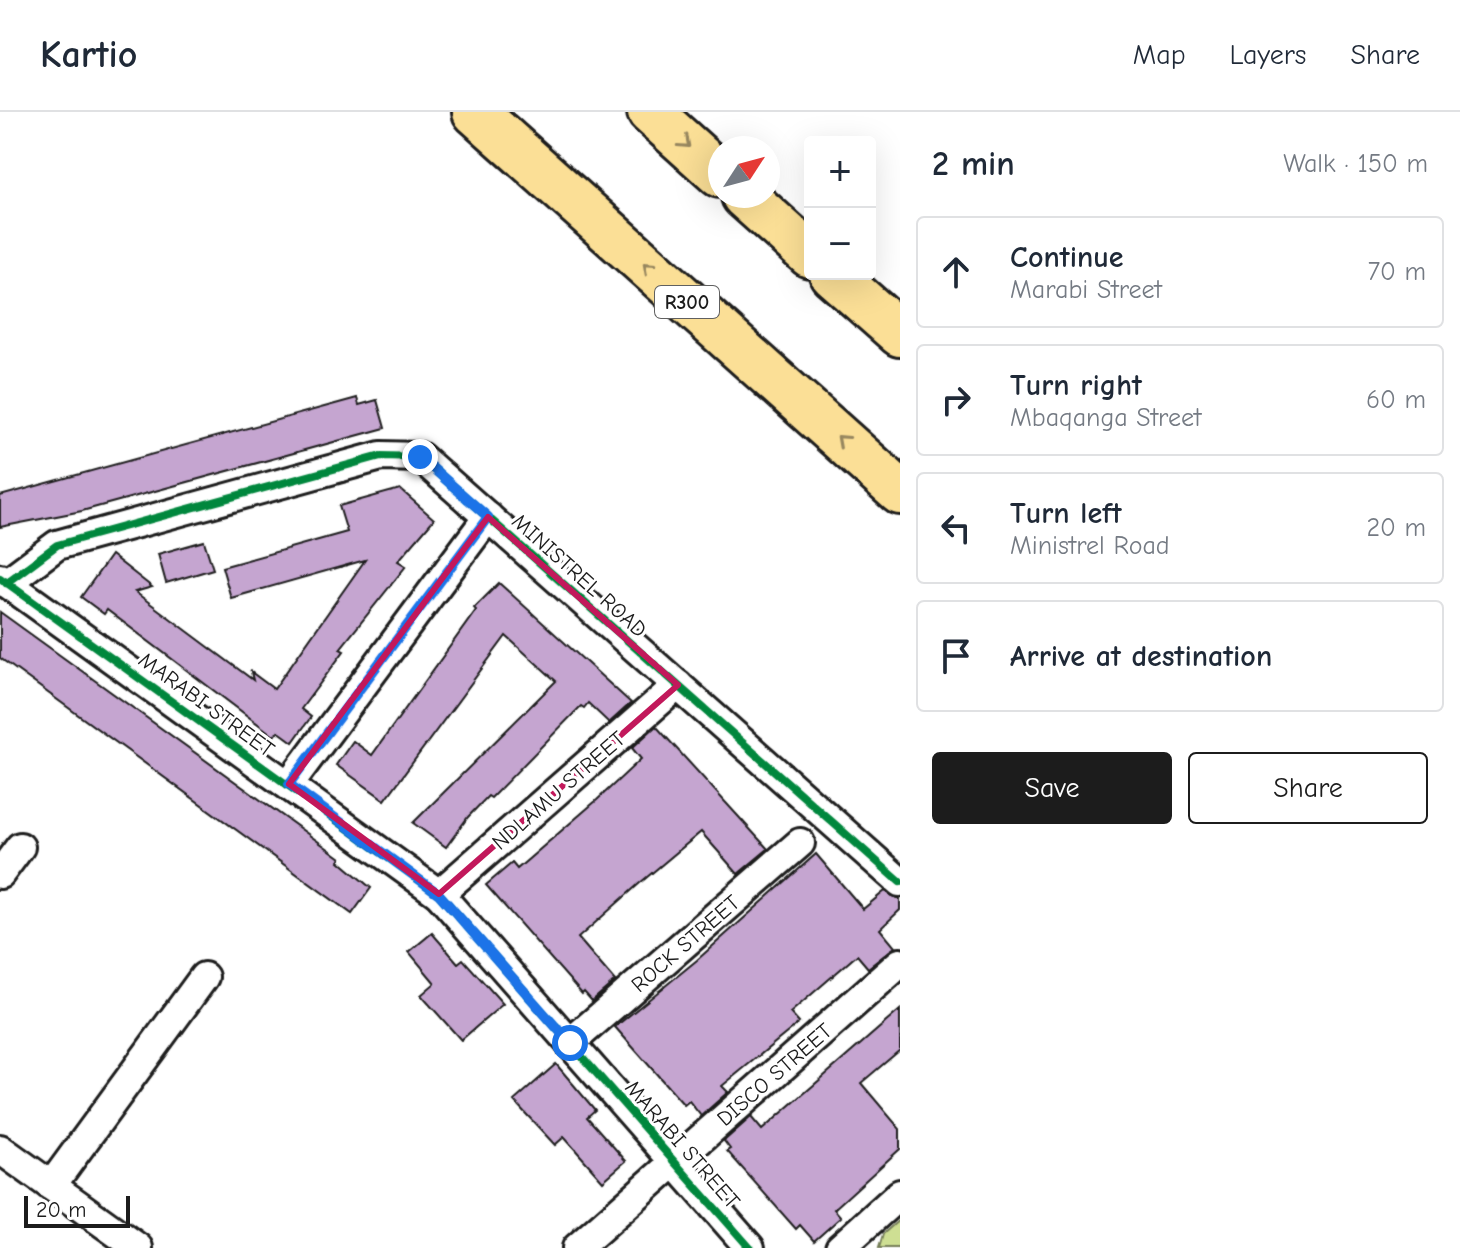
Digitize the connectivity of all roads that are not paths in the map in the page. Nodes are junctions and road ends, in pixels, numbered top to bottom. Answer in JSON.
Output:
{"nodes":[{"id":1,"x":475,"y":112,"type":"edge"},
{"id":2,"x":650,"y":112,"type":"edge"},
{"id":3,"x":708,"y":164,"type":"edge"},
{"id":4,"x":757,"y":208,"type":"edge"},
{"id":5,"x":804,"y":250,"type":"edge"},
{"id":6,"x":839,"y":280,"type":"edge"},
{"id":7,"x":900,"y":334,"type":"edge"},
{"id":8,"x":900,"y":492,"type":"edge"},
{"id":9,"x":488,"y":517,"type":"junction"},
{"id":10,"x":3,"y":580,"type":"edge"},
{"id":11,"x":678,"y":685,"type":"junction"},
{"id":12,"x":289,"y":784,"type":"junction"},
{"id":13,"x":800,"y":843,"type":"dead end"},
{"id":14,"x":20,"y":847,"type":"dead end"},
{"id":15,"x":0,"y":874,"type":"edge"},
{"id":16,"x":900,"y":882,"type":"edge"},
{"id":17,"x":439,"y":894,"type":"junction"},
{"id":18,"x":900,"y":963,"type":"edge"},
{"id":19,"x":204,"y":977,"type":"dead end"},
{"id":20,"x":570,"y":1043,"type":"junction"},
{"id":21,"x":0,"y":1149,"type":"edge"},
{"id":22,"x":674,"y":1162,"type":"junction"},
{"id":23,"x":51,"y":1186,"type":"junction"},
{"id":24,"x":900,"y":1194,"type":"edge"},
{"id":25,"x":138,"y":1248,"type":"edge"},
{"id":26,"x":577,"y":1248,"type":"edge"},
{"id":27,"x":750,"y":1248,"type":"edge"},
{"id":28,"x":840,"y":1248,"type":"edge"}],
"edges":[{"from":8,"to":1,"type":"highway","number":"R300","one_way":true},
{"from":2,"to":3,"type":"highway","one_way":true},
{"from":4,"to":5,"type":"highway"},
{"from":6,"to":7,"type":"highway"},
{"from":9,"to":10,"type":"street","name":"MINISTREL ROAD"},
{"from":9,"to":11,"type":"street","name":"MINISTREL ROAD"},
{"from":9,"to":12,"type":"street"},
{"from":10,"to":12,"type":"street","name":"MARABI STREET"},
{"from":11,"to":16,"type":"street","name":"MINISTREL ROAD"},
{"from":11,"to":17,"type":"street","name":"NDLAMU STREET"},
{"from":12,"to":17,"type":"street","name":"MARABI STREET"},
{"from":13,"to":20,"type":"street","name":"ROCK STREET"},
{"from":14,"to":15,"type":"street"},
{"from":17,"to":20,"type":"street","name":"MARABI STREET"},
{"from":18,"to":22,"type":"street","name":"DISCO STREET"},
{"from":19,"to":23,"type":"street"},
{"from":20,"to":22,"type":"street","name":"MARABI STREET"},
{"from":21,"to":23,"type":"street"},
{"from":22,"to":26,"type":"street","name":"DISCO STREET"},
{"from":22,"to":27,"type":"street","name":"MARABI STREET"},
{"from":23,"to":25,"type":"street"},
{"from":24,"to":28,"type":"street"}]}
